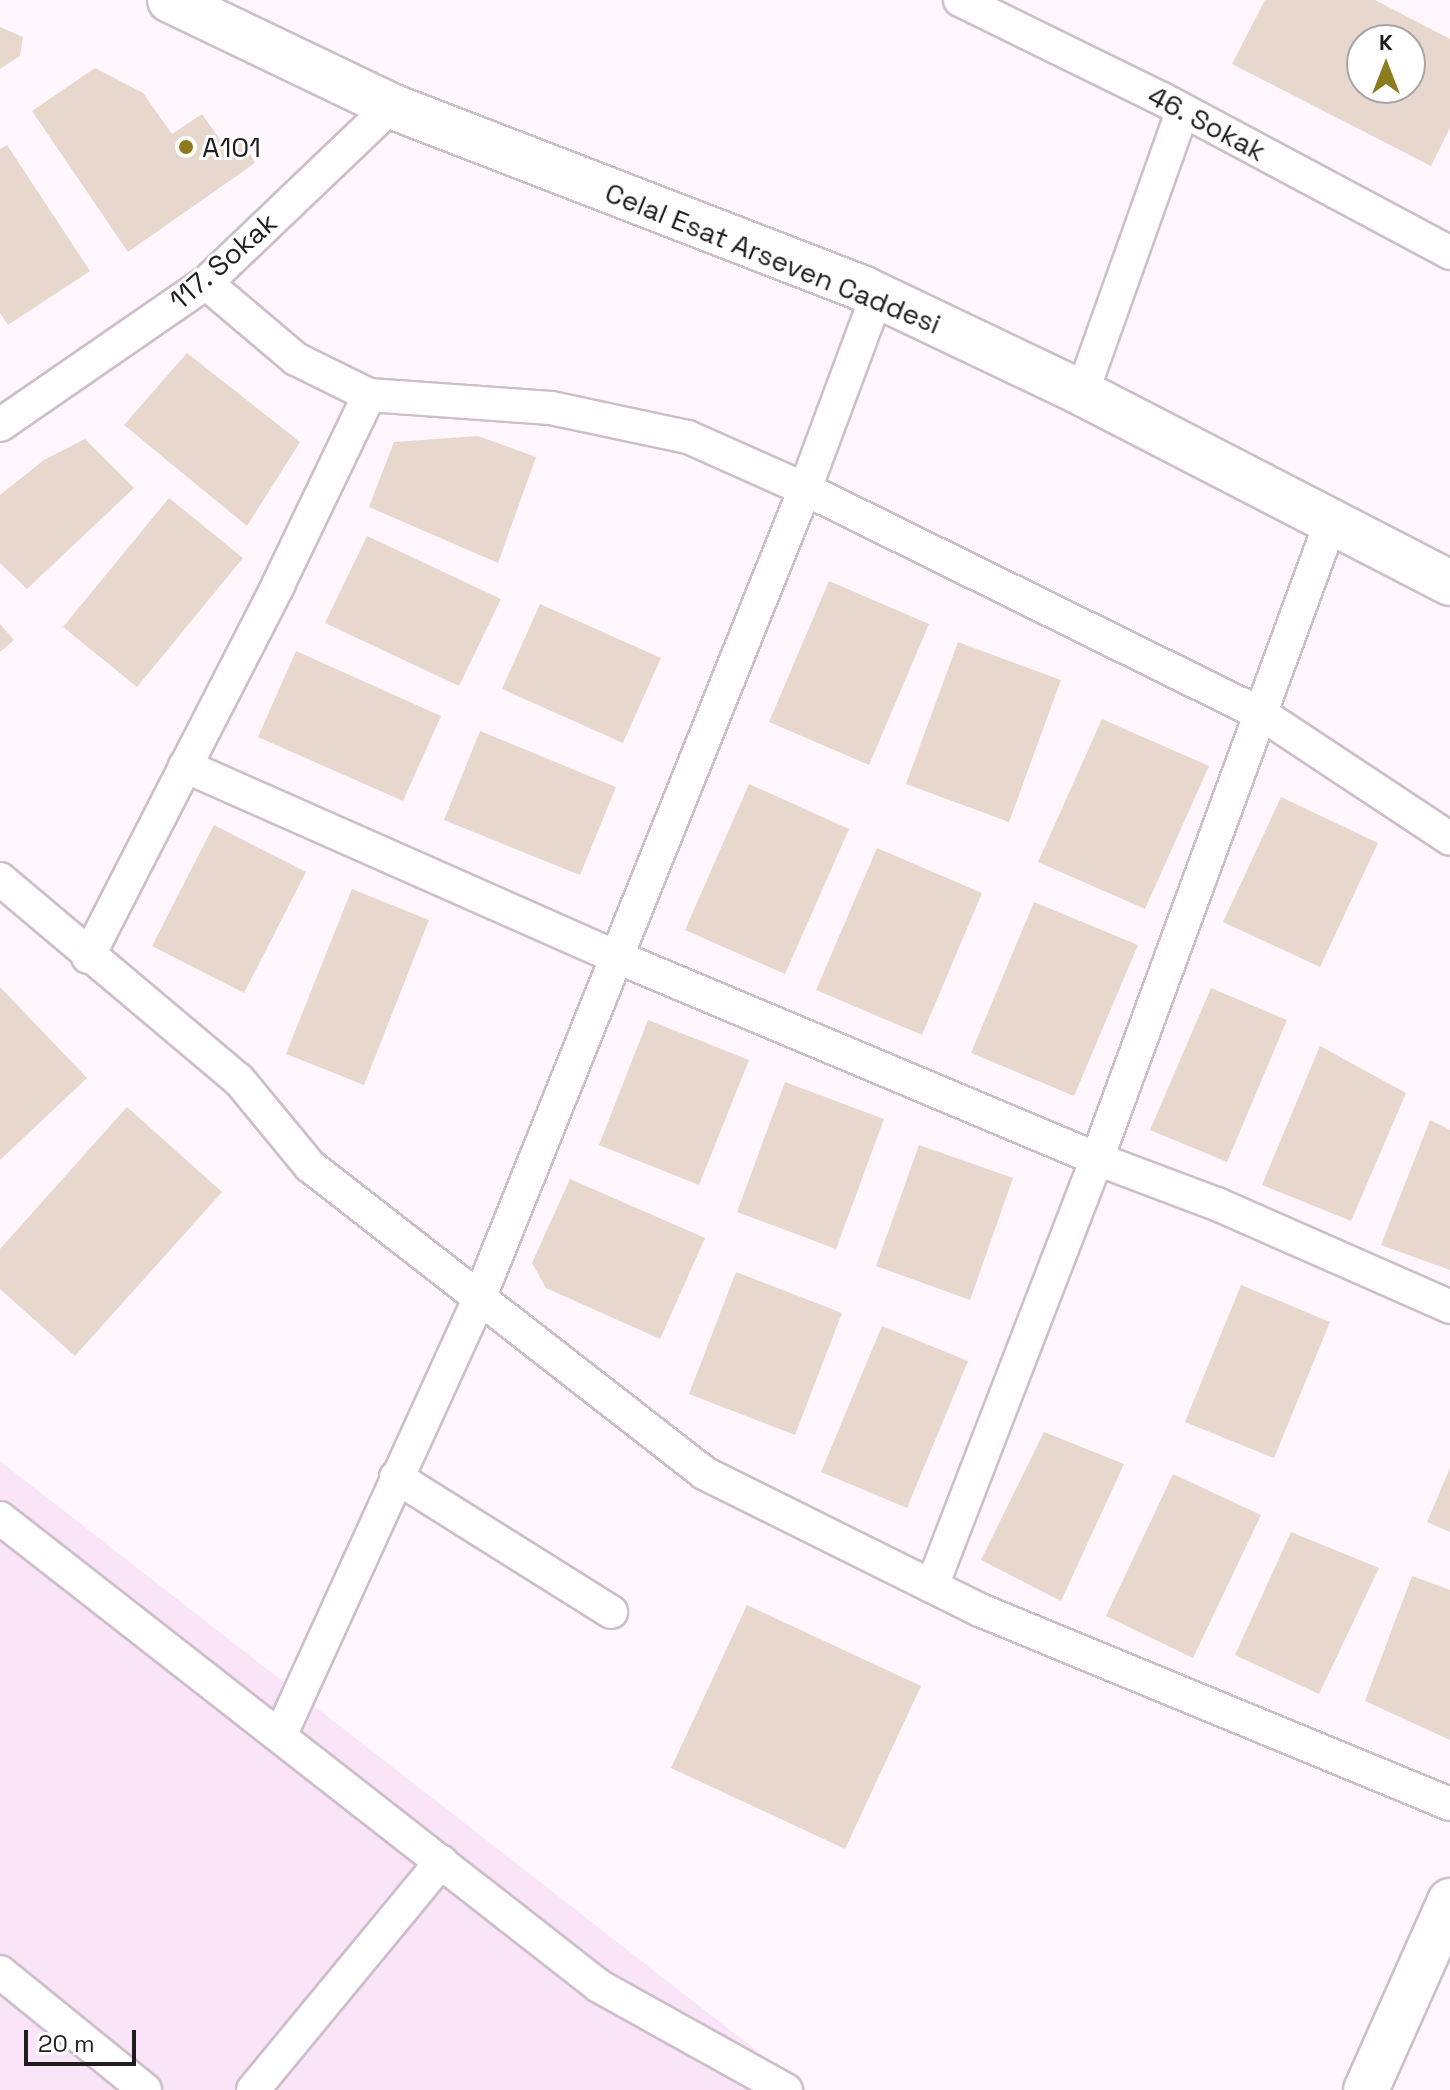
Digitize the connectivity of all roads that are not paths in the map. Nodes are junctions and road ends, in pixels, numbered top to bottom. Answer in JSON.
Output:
{"nodes":[{"id":1,"x":170,"y":0,"type":"edge"},
{"id":2,"x":960,"y":0,"type":"edge"},
{"id":3,"x":391,"y":106,"type":"junction"},
{"id":4,"x":1183,"y":110,"type":"junction"},
{"id":5,"x":1450,"y":253,"type":"edge"},
{"id":6,"x":206,"y":283,"type":"junction"},
{"id":7,"x":877,"y":295,"type":"junction"},
{"id":8,"x":1082,"y":393,"type":"junction"},
{"id":9,"x":369,"y":395,"type":"junction"},
{"id":10,"x":0,"y":425,"type":"edge"},
{"id":11,"x":805,"y":489,"type":"junction"},
{"id":12,"x":1332,"y":519,"type":"junction"},
{"id":13,"x":1450,"y":583,"type":"edge"},
{"id":14,"x":1263,"y":715,"type":"junction"},
{"id":15,"x":185,"y":766,"type":"junction"},
{"id":16,"x":1450,"y":839,"type":"edge"},
{"id":17,"x":0,"y":879,"type":"edge"},
{"id":18,"x":88,"y":957,"type":"junction"},
{"id":19,"x":617,"y":957,"type":"junction"},
{"id":20,"x":1097,"y":1159,"type":"junction"},
{"id":21,"x":479,"y":1299,"type":"junction"},
{"id":22,"x":1450,"y":1307,"type":"edge"},
{"id":23,"x":396,"y":1477,"type":"junction"},
{"id":24,"x":0,"y":1518,"type":"edge"},
{"id":25,"x":932,"y":1586,"type":"junction"},
{"id":26,"x":611,"y":1612,"type":"dead end"},
{"id":27,"x":280,"y":1736,"type":"junction"},
{"id":28,"x":1450,"y":1804,"type":"edge"},
{"id":29,"x":441,"y":1862,"type":"junction"},
{"id":30,"x":1450,"y":1901,"type":"edge"},
{"id":31,"x":0,"y":1972,"type":"edge"},
{"id":32,"x":145,"y":2090,"type":"edge"},
{"id":33,"x":253,"y":2090,"type":"edge"},
{"id":34,"x":786,"y":2090,"type":"edge"},
{"id":35,"x":1366,"y":2090,"type":"edge"}],
"edges":[{"from":1,"to":3,"type":"main road","name":"Celal Esat Arseven Caddesi"},
{"from":2,"to":4,"type":"street","name":"46. Sokak"},
{"from":3,"to":6,"type":"street","name":"117. Sokak"},
{"from":3,"to":7,"type":"main road","name":"Celal Esat Arseven Caddesi"},
{"from":4,"to":5,"type":"street","name":"46. Sokak"},
{"from":4,"to":8,"type":"street"},
{"from":6,"to":9,"type":"street"},
{"from":6,"to":10,"type":"street","name":"117. Sokak"},
{"from":7,"to":8,"type":"main road","name":"Celal Esat Arseven Caddesi"},
{"from":7,"to":11,"type":"street"},
{"from":8,"to":12,"type":"main road","name":"Celal Esat Arseven Caddesi"},
{"from":9,"to":11,"type":"street"},
{"from":9,"to":15,"type":"street"},
{"from":11,"to":14,"type":"street"},
{"from":11,"to":19,"type":"street"},
{"from":12,"to":13,"type":"main road","name":"Celal Esat Arseven Caddesi"},
{"from":12,"to":14,"type":"street"},
{"from":14,"to":16,"type":"street"},
{"from":14,"to":20,"type":"street"},
{"from":15,"to":18,"type":"street"},
{"from":15,"to":19,"type":"street"},
{"from":17,"to":18,"type":"street"},
{"from":18,"to":21,"type":"street"},
{"from":19,"to":20,"type":"street"},
{"from":19,"to":21,"type":"street"},
{"from":20,"to":22,"type":"street"},
{"from":20,"to":25,"type":"street"},
{"from":21,"to":23,"type":"street"},
{"from":21,"to":25,"type":"street"},
{"from":23,"to":26,"type":"street"},
{"from":23,"to":27,"type":"street"},
{"from":24,"to":27,"type":"street"},
{"from":25,"to":28,"type":"street"},
{"from":27,"to":29,"type":"street"},
{"from":29,"to":33,"type":"street"},
{"from":29,"to":34,"type":"street"},
{"from":30,"to":35,"type":"main road"},
{"from":31,"to":32,"type":"street"}]}
